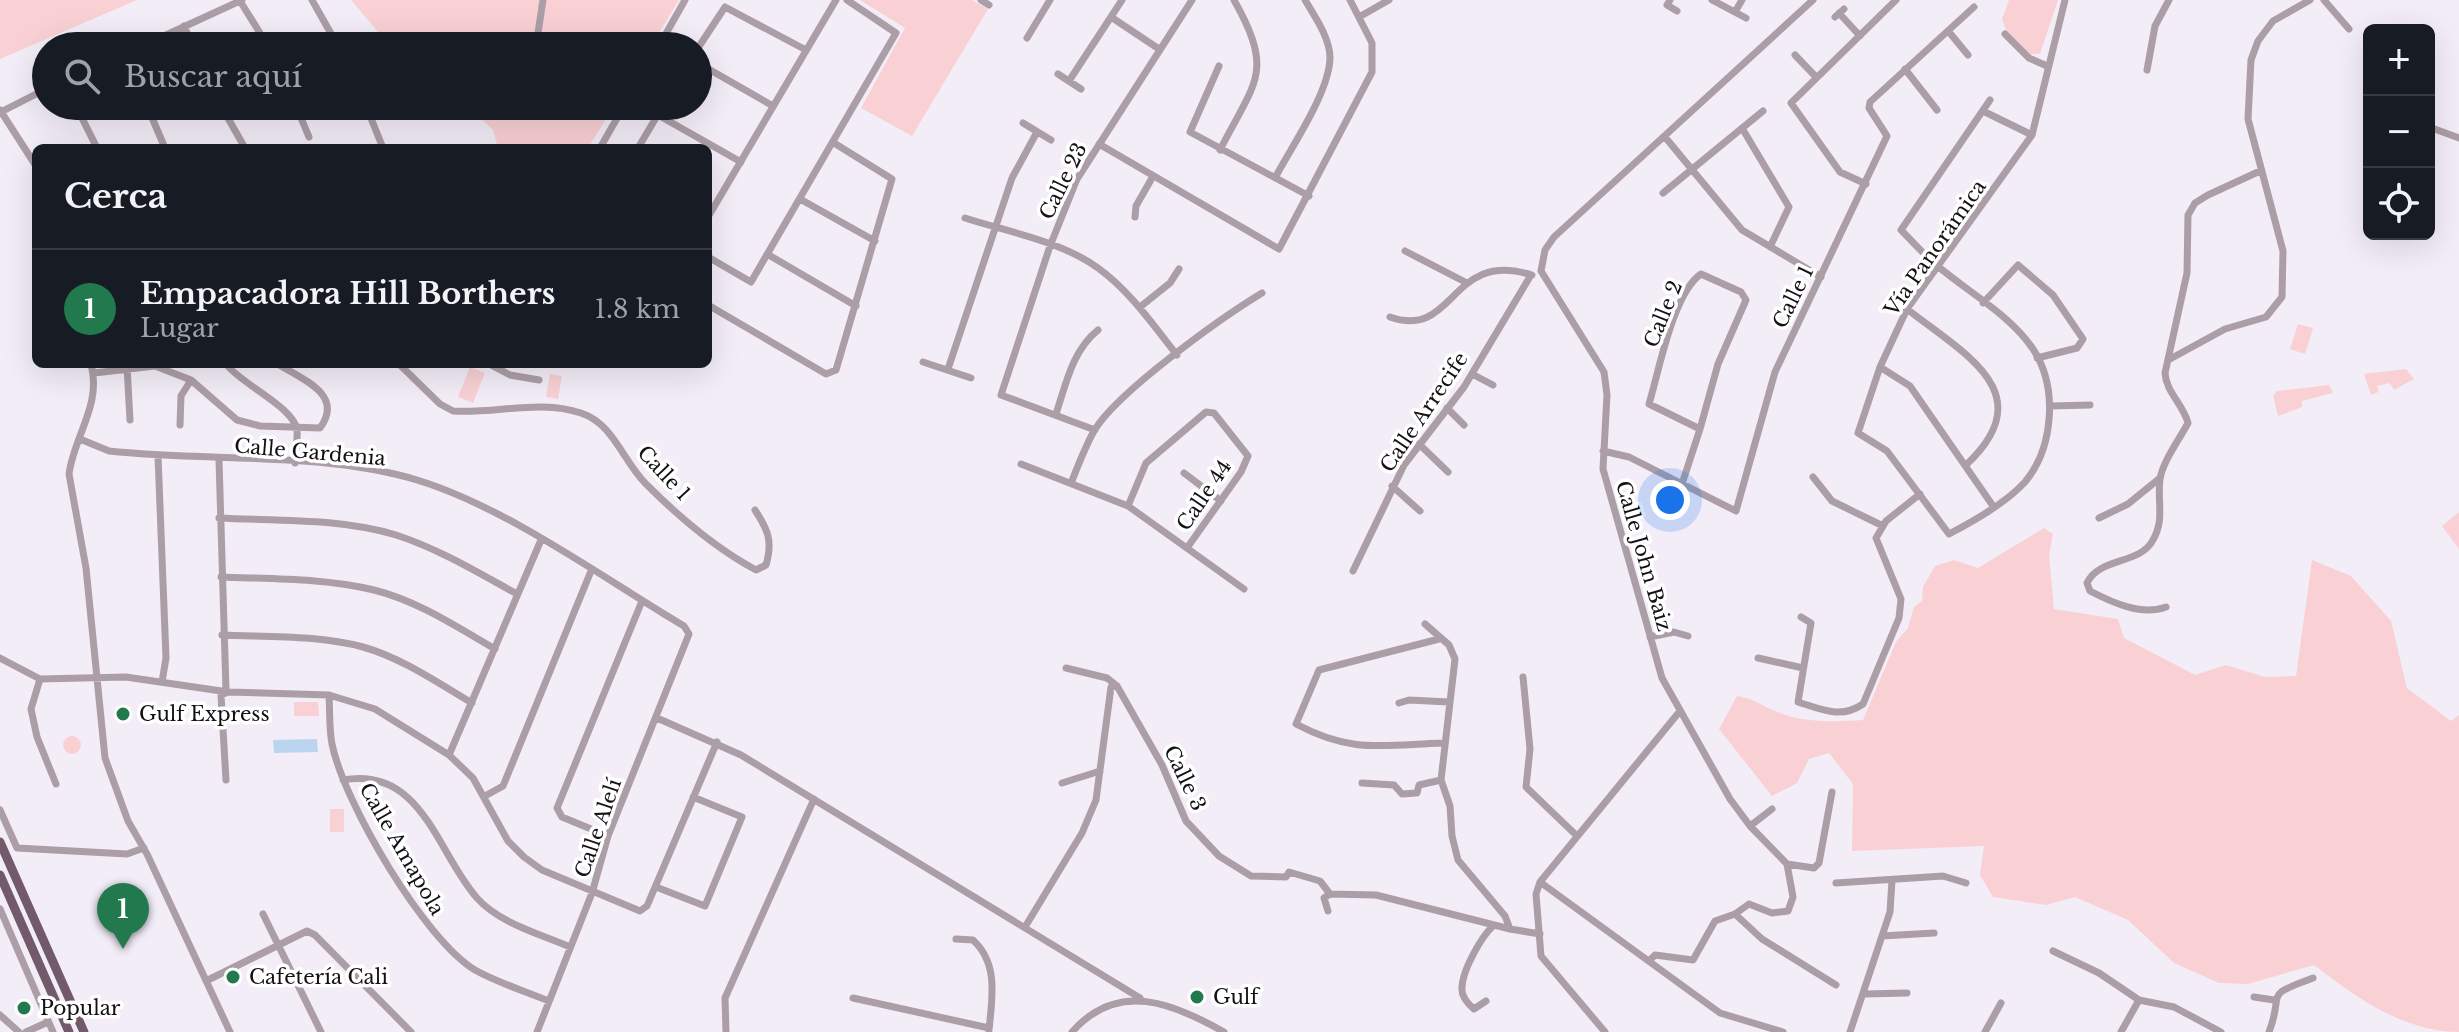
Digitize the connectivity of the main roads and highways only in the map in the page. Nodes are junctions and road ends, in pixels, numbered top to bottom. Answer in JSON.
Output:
{"nodes":[{"id":1,"x":0,"y":842,"type":"edge"},
{"id":2,"x":0,"y":875,"type":"edge"},
{"id":3,"x":69,"y":1032,"type":"edge"},
{"id":4,"x":84,"y":1032,"type":"edge"}],
"edges":[{"from":1,"to":4,"type":"main road"},
{"from":2,"to":3,"type":"main road"}]}
